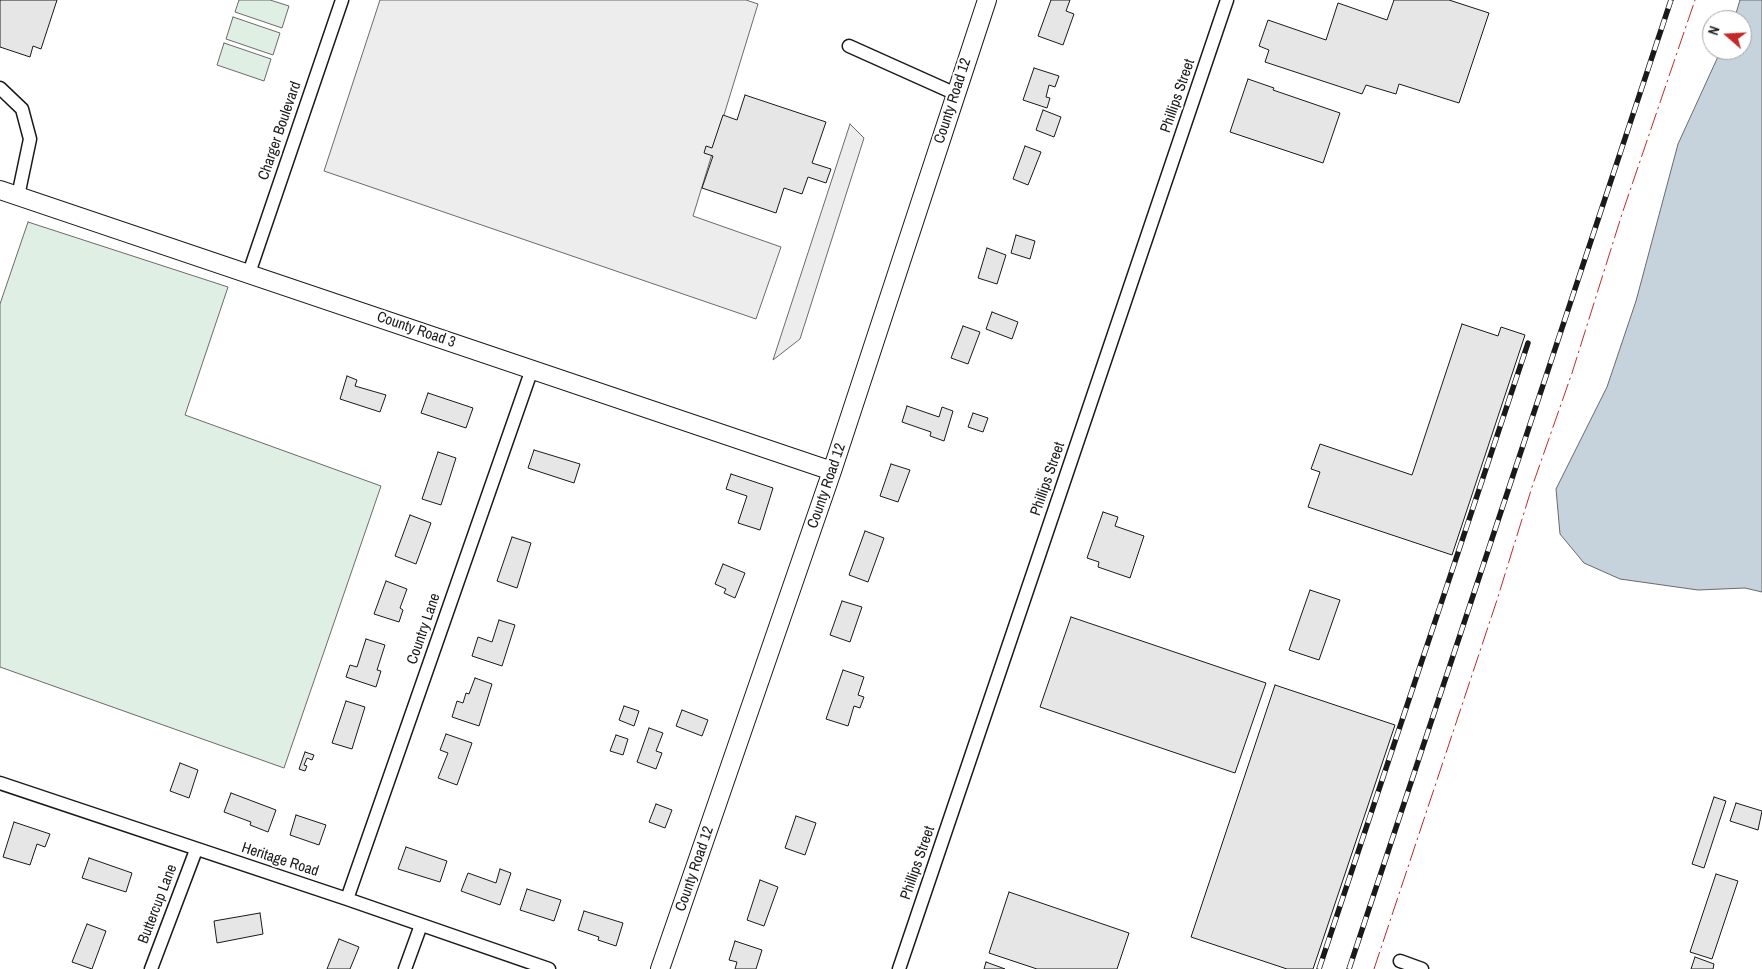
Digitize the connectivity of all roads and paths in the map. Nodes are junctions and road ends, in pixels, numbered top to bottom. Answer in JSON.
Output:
{"nodes":[{"id":1,"x":342,"y":0,"type":"edge"},
{"id":2,"x":987,"y":0,"type":"edge"},
{"id":3,"x":1228,"y":0,"type":"edge"},
{"id":4,"x":849,"y":46,"type":"dead end"},
{"id":5,"x":0,"y":88,"type":"edge"},
{"id":6,"x":956,"y":94,"type":"junction"},
{"id":7,"x":0,"y":190,"type":"edge"},
{"id":8,"x":18,"y":196,"type":"junction"},
{"id":9,"x":249,"y":273,"type":"junction"},
{"id":10,"x":532,"y":369,"type":"junction"},
{"id":11,"x":832,"y":471,"type":"junction"},
{"id":12,"x":0,"y":783,"type":"edge"},
{"id":13,"x":196,"y":850,"type":"junction"},
{"id":14,"x":347,"y":899,"type":"junction"},
{"id":15,"x":421,"y":925,"type":"junction"},
{"id":16,"x":1400,"y":961,"type":"dead end"},
{"id":17,"x":151,"y":969,"type":"edge"},
{"id":18,"x":405,"y":969,"type":"edge"},
{"id":19,"x":549,"y":969,"type":"edge"},
{"id":20,"x":660,"y":969,"type":"edge"},
{"id":21,"x":899,"y":969,"type":"edge"},
{"id":22,"x":1422,"y":969,"type":"edge"}],
"edges":[{"from":1,"to":9,"type":"street","name":"Charger Boulevard"},
{"from":2,"to":6,"type":"main road","name":"County Road 12"},
{"from":3,"to":21,"type":"street","name":"Phillips Street"},
{"from":4,"to":6,"type":"street"},
{"from":5,"to":8,"type":"street"},
{"from":6,"to":11,"type":"main road","name":"County Road 12"},
{"from":7,"to":8,"type":"main road","name":"County Road 3"},
{"from":8,"to":9,"type":"main road","name":"County Road 3"},
{"from":9,"to":10,"type":"main road","name":"County Road 3"},
{"from":10,"to":11,"type":"main road","name":"County Road 3"},
{"from":10,"to":14,"type":"street","name":"Country Lane"},
{"from":11,"to":20,"type":"main road","name":"County Road 12"},
{"from":12,"to":13,"type":"street","name":"Heritage Road"},
{"from":13,"to":14,"type":"street","name":"Heritage Road"},
{"from":13,"to":17,"type":"street","name":"Buttercup Lane"},
{"from":14,"to":15,"type":"street","name":"Heritage Road"},
{"from":15,"to":18,"type":"street"},
{"from":15,"to":19,"type":"street","name":"Heritage Road"},
{"from":16,"to":22,"type":"street"}]}
